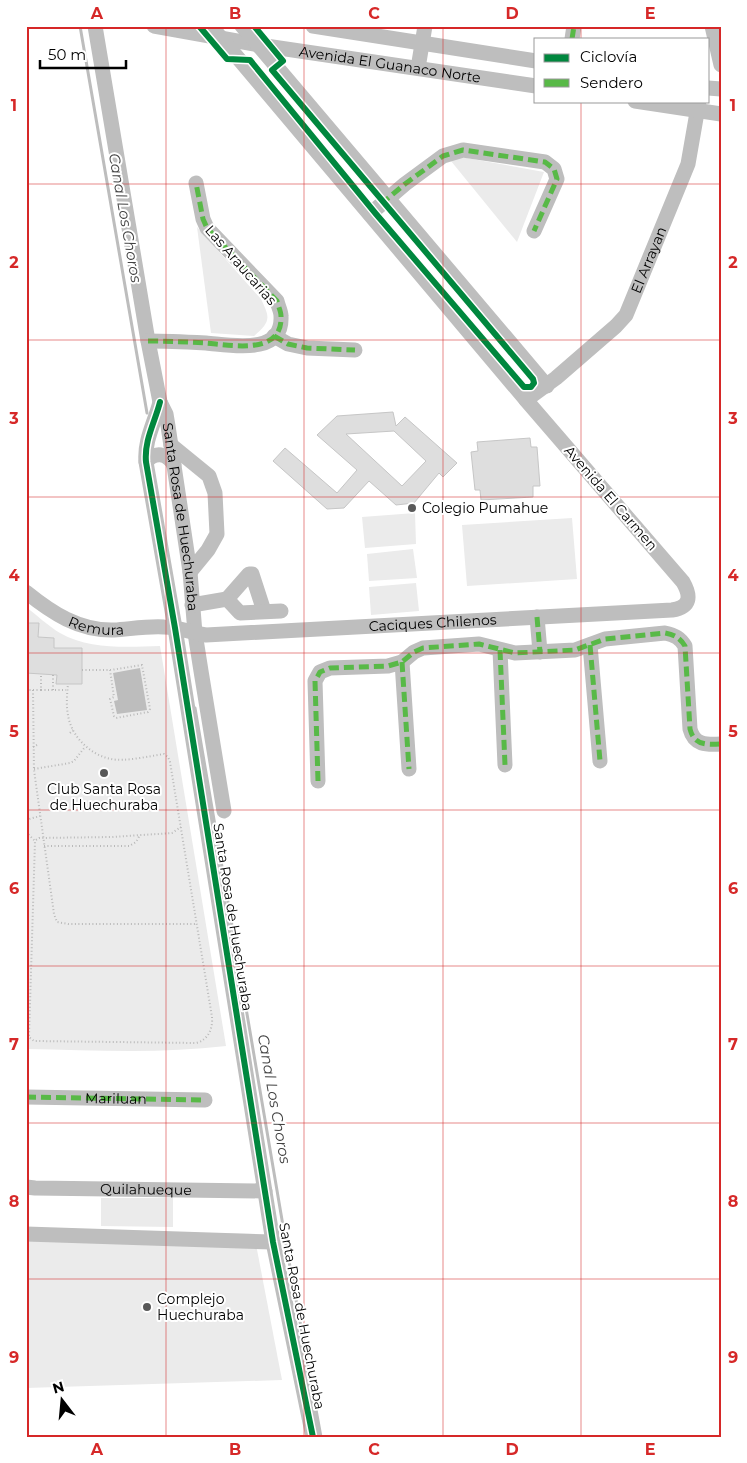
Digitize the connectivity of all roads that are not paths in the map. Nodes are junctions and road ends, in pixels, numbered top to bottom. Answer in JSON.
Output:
{"nodes":[{"id":1,"x":95,"y":26,"type":"edge"},
{"id":2,"x":154,"y":26,"type":"edge"},
{"id":3,"x":211,"y":26,"type":"edge"},
{"id":4,"x":242,"y":26,"type":"edge"},
{"id":5,"x":313,"y":26,"type":"edge"},
{"id":6,"x":425,"y":26,"type":"edge"},
{"id":7,"x":712,"y":26,"type":"edge"},
{"id":8,"x":350,"y":32,"type":"junction"},
{"id":9,"x":222,"y":38,"type":"junction"},
{"id":10,"x":422,"y":43,"type":"junction"},
{"id":11,"x":259,"y":45,"type":"junction"},
{"id":12,"x":345,"y":58,"type":"junction"},
{"id":13,"x":534,"y":61,"type":"edge"},
{"id":14,"x":721,"y":65,"type":"edge"},
{"id":15,"x":418,"y":68,"type":"junction"},
{"id":16,"x":534,"y":86,"type":"edge"},
{"id":17,"x":648,"y":102,"type":"edge"},
{"id":18,"x":698,"y":106,"type":"edge"},
{"id":19,"x":721,"y":114,"type":"edge"},
{"id":20,"x":196,"y":184,"type":"dead end"},
{"id":21,"x":388,"y":198,"type":"junction"},
{"id":22,"x":370,"y":214,"type":"junction"},
{"id":23,"x":534,"y":230,"type":"dead end"},
{"id":24,"x":274,"y":336,"type":"junction"},
{"id":25,"x":148,"y":341,"type":"junction"},
{"id":26,"x":354,"y":350,"type":"dead end"},
{"id":27,"x":547,"y":386,"type":"junction"},
{"id":28,"x":526,"y":400,"type":"junction"},
{"id":29,"x":160,"y":402,"type":"junction"},
{"id":30,"x":171,"y":445,"type":"junction"},
{"id":31,"x":146,"y":462,"type":"junction"},
{"id":32,"x":174,"y":465,"type":"junction"},
{"id":33,"x":190,"y":572,"type":"junction"},
{"id":34,"x":26,"y":592,"type":"edge"},
{"id":35,"x":227,"y":599,"type":"junction"},
{"id":36,"x":688,"y":600,"type":"joint"},
{"id":37,"x":192,"y":606,"type":"junction"},
{"id":38,"x":264,"y":611,"type":"junction"},
{"id":39,"x":280,"y":611,"type":"dead end"},
{"id":40,"x":537,"y":617,"type":"junction"},
{"id":41,"x":175,"y":628,"type":"junction"},
{"id":42,"x":195,"y":633,"type":"junction"},
{"id":43,"x":590,"y":645,"type":"junction"},
{"id":44,"x":500,"y":650,"type":"junction"},
{"id":45,"x":540,"y":652,"type":"junction"},
{"id":46,"x":402,"y":662,"type":"junction"},
{"id":47,"x":721,"y":744,"type":"edge"},
{"id":48,"x":600,"y":761,"type":"dead end"},
{"id":49,"x":505,"y":765,"type":"dead end"},
{"id":50,"x":408,"y":769,"type":"dead end"},
{"id":51,"x":318,"y":782,"type":"dead end"},
{"id":52,"x":224,"y":811,"type":"dead end"},
{"id":53,"x":26,"y":1096,"type":"edge"},
{"id":54,"x":205,"y":1100,"type":"dead end"},
{"id":55,"x":26,"y":1187,"type":"edge"},
{"id":56,"x":265,"y":1191,"type":"junction"},
{"id":57,"x":26,"y":1234,"type":"edge"},
{"id":58,"x":273,"y":1242,"type":"junction"},
{"id":59,"x":313,"y":1437,"type":"edge"}],
"edges":[{"from":1,"to":25,"type":"street","name":"Santa Rosa de Huechuraba"},
{"from":2,"to":9,"type":"street","name":"Avenida El Guanaco Norte"},
{"from":3,"to":9,"type":"street","name":"Avenida El Carmen"},
{"from":4,"to":11,"type":"street"},
{"from":5,"to":8,"type":"street","name":"Avenida El Guanaco Norte"},
{"from":6,"to":10,"type":"street"},
{"from":7,"to":14,"type":"street"},
{"from":8,"to":10,"type":"street","name":"Avenida El Guanaco Norte"},
{"from":8,"to":12,"type":"street"},
{"from":9,"to":11,"type":"street","name":"Avenida El Guanaco Norte"},
{"from":9,"to":22,"type":"street","name":"Avenida El Carmen"},
{"from":10,"to":13,"type":"street","name":"Avenida El Guanaco Norte"},
{"from":10,"to":15,"type":"street"},
{"from":11,"to":12,"type":"street","name":"Avenida El Guanaco Norte"},
{"from":11,"to":21,"type":"street"},
{"from":12,"to":15,"type":"street","name":"Avenida El Guanaco Norte"},
{"from":15,"to":16,"type":"street","name":"Avenida El Guanaco Norte"},
{"from":17,"to":18,"type":"street"},
{"from":18,"to":19,"type":"street"},
{"from":18,"to":27,"type":"street","name":"El Arrayan"},
{"from":20,"to":24,"type":"street","name":"Las Araucarias"},
{"from":21,"to":22,"type":"street"},
{"from":21,"to":23,"type":"street"},
{"from":21,"to":27,"type":"street"},
{"from":22,"to":28,"type":"street","name":"Avenida El Carmen"},
{"from":24,"to":25,"type":"street"},
{"from":24,"to":26,"type":"street"},
{"from":25,"to":29,"type":"street","name":"Santa Rosa de Huechuraba"},
{"from":27,"to":28,"type":"street"},
{"from":28,"to":36,"type":"street","name":"Avenida El Carmen"},
{"from":29,"to":30,"type":"street","name":"Santa Rosa de Huechuraba"},
{"from":29,"to":31,"type":"street","name":"Santa Rosa de Huechuraba"},
{"from":30,"to":32,"type":"street","name":"Santa Rosa de Huechuraba"},
{"from":30,"to":33,"type":"street"},
{"from":31,"to":32,"type":"street"},
{"from":31,"to":41,"type":"street","name":"Santa Rosa de Huechuraba"},
{"from":32,"to":33,"type":"street","name":"Santa Rosa de Huechuraba"},
{"from":33,"to":37,"type":"street","name":"Santa Rosa de Huechuraba"},
{"from":34,"to":41,"type":"street","name":"Remura"},
{"from":35,"to":37,"type":"street"},
{"from":35,"to":38,"type":"street"},
{"from":35,"to":38,"type":"street"},
{"from":36,"to":40,"type":"street","name":"Caciques Chilenos"},
{"from":37,"to":42,"type":"street","name":"Santa Rosa de Huechuraba"},
{"from":38,"to":39,"type":"street"},
{"from":40,"to":42,"type":"street","name":"Caciques Chilenos"},
{"from":40,"to":45,"type":"street"},
{"from":41,"to":42,"type":"street","name":"Caciques Chilenos"},
{"from":41,"to":56,"type":"street","name":"Santa Rosa de Huechuraba"},
{"from":42,"to":52,"type":"street","name":"Santa Rosa de Huechuraba"},
{"from":43,"to":45,"type":"street"},
{"from":43,"to":47,"type":"street"},
{"from":43,"to":48,"type":"street"},
{"from":44,"to":45,"type":"street"},
{"from":44,"to":46,"type":"street"},
{"from":44,"to":49,"type":"street"},
{"from":46,"to":50,"type":"street"},
{"from":46,"to":51,"type":"street"},
{"from":53,"to":54,"type":"street","name":"Mariluan"},
{"from":55,"to":56,"type":"street","name":"Quilahueque"},
{"from":56,"to":58,"type":"street","name":"Santa Rosa de Huechuraba"},
{"from":57,"to":58,"type":"street"},
{"from":58,"to":59,"type":"street","name":"Santa Rosa de Huechuraba"}]}
